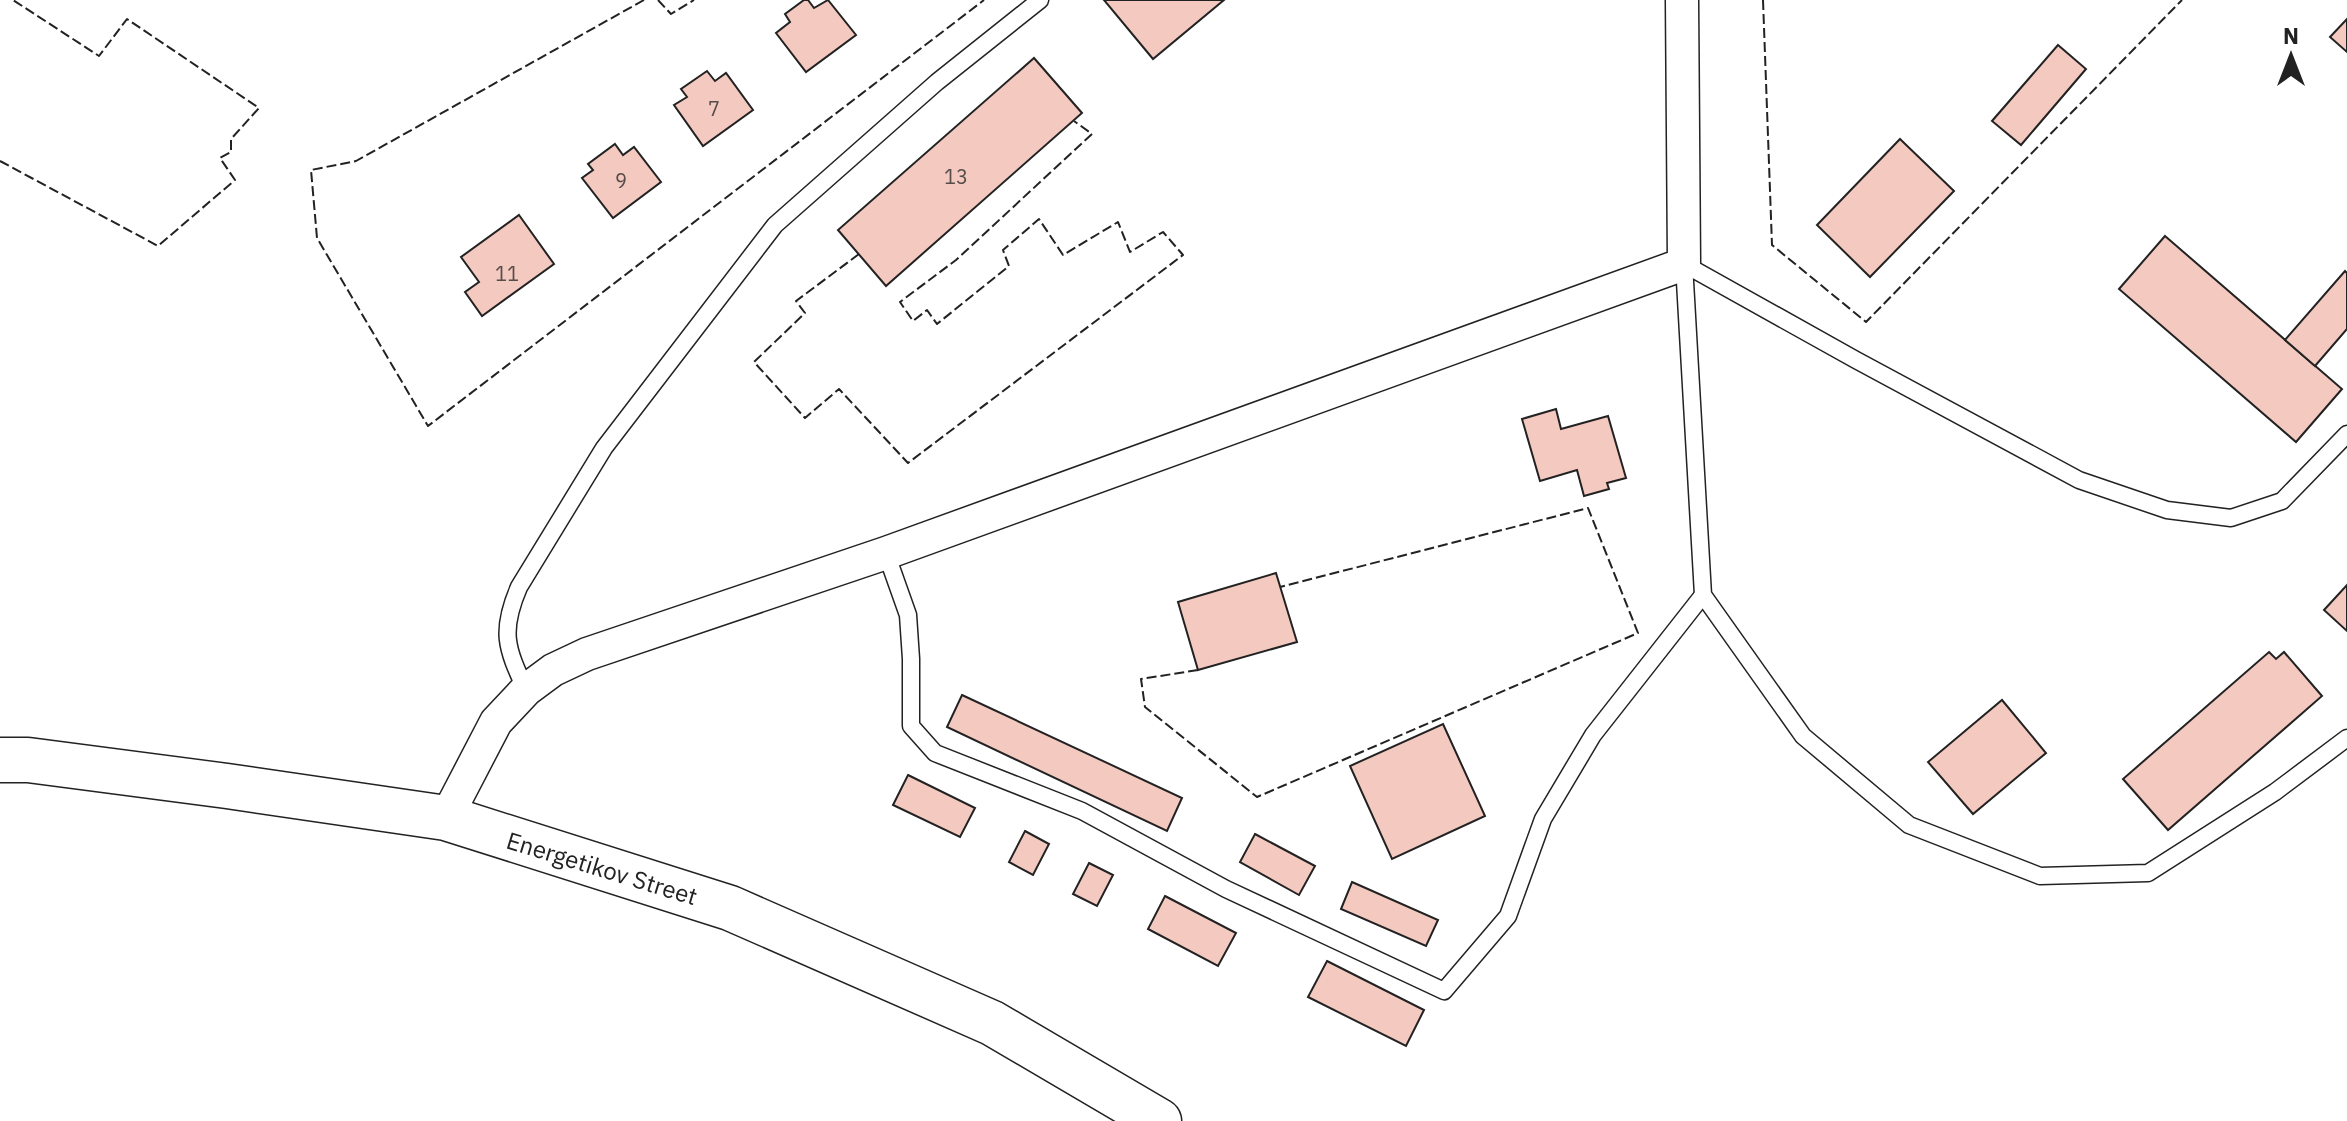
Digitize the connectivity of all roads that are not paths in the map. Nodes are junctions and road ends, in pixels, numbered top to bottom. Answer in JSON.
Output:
{"nodes":[{"id":1,"x":1040,"y":0,"type":"edge"},
{"id":2,"x":1682,"y":0,"type":"edge"},
{"id":3,"x":1684,"y":264,"type":"junction"},
{"id":4,"x":2347,"y":434,"type":"edge"},
{"id":5,"x":886,"y":553,"type":"junction"},
{"id":6,"x":1703,"y":595,"type":"junction"},
{"id":7,"x":526,"y":690,"type":"junction"},
{"id":8,"x":2347,"y":738,"type":"edge"},
{"id":9,"x":0,"y":760,"type":"edge"},
{"id":10,"x":446,"y":818,"type":"junction"},
{"id":11,"x":1159,"y":1121,"type":"edge"}],
"edges":[{"from":1,"to":7,"type":"lane"},
{"from":2,"to":3,"type":"street"},
{"from":3,"to":4,"type":"lane"},
{"from":3,"to":5,"type":"street"},
{"from":3,"to":6,"type":"lane"},
{"from":5,"to":6,"type":"lane"},
{"from":5,"to":7,"type":"street"},
{"from":6,"to":8,"type":"lane"},
{"from":7,"to":10,"type":"street"},
{"from":9,"to":10,"type":"main road","name":"Energetikov Street"},
{"from":10,"to":11,"type":"main road","name":"Energetikov Street"}]}
